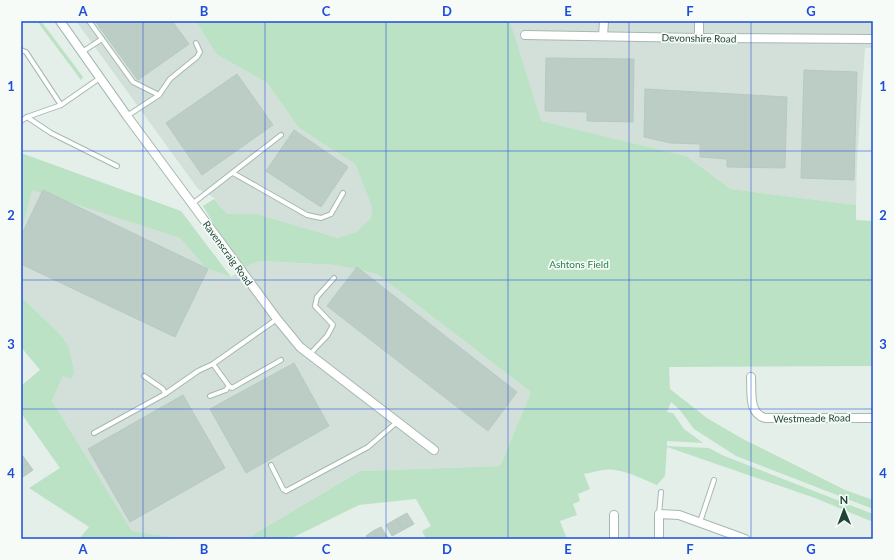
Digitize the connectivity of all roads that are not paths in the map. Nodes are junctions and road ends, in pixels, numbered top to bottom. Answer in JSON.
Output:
{"nodes":[{"id":1,"x":60,"y":21,"type":"edge"},
{"id":2,"x":89,"y":21,"type":"edge"},
{"id":3,"x":604,"y":21,"type":"edge"},
{"id":4,"x":699,"y":21,"type":"edge"},
{"id":5,"x":525,"y":35,"type":"dead end"},
{"id":6,"x":603,"y":36,"type":"junction"},
{"id":7,"x":699,"y":38,"type":"junction"},
{"id":8,"x":102,"y":39,"type":"junction"},
{"id":9,"x":873,"y":39,"type":"edge"},
{"id":10,"x":196,"y":43,"type":"dead end"},
{"id":11,"x":21,"y":50,"type":"edge"},
{"id":12,"x":82,"y":52,"type":"junction"},
{"id":13,"x":100,"y":78,"type":"junction"},
{"id":14,"x":159,"y":95,"type":"junction"},
{"id":15,"x":61,"y":104,"type":"junction"},
{"id":16,"x":127,"y":116,"type":"junction"},
{"id":17,"x":28,"y":117,"type":"junction"},
{"id":18,"x":21,"y":121,"type":"edge"},
{"id":19,"x":281,"y":135,"type":"dead end"},
{"id":20,"x":117,"y":166,"type":"dead end"},
{"id":21,"x":232,"y":173,"type":"junction"},
{"id":22,"x":343,"y":193,"type":"dead end"},
{"id":23,"x":192,"y":204,"type":"junction"},
{"id":24,"x":334,"y":278,"type":"dead end"},
{"id":25,"x":276,"y":319,"type":"junction"},
{"id":26,"x":310,"y":354,"type":"junction"},
{"id":27,"x":282,"y":360,"type":"dead end"},
{"id":28,"x":213,"y":364,"type":"junction"},
{"id":29,"x":144,"y":376,"type":"dead end"},
{"id":30,"x":751,"y":377,"type":"dead end"},
{"id":31,"x":229,"y":386,"type":"junction"},
{"id":32,"x":751,"y":387,"type":"junction"},
{"id":33,"x":742,"y":388,"type":"dead end"},
{"id":34,"x":165,"y":394,"type":"junction"},
{"id":35,"x":210,"y":396,"type":"dead end"},
{"id":36,"x":873,"y":418,"type":"edge"},
{"id":37,"x":397,"y":422,"type":"junction"},
{"id":38,"x":94,"y":433,"type":"dead end"},
{"id":39,"x":434,"y":450,"type":"dead end"},
{"id":40,"x":270,"y":465,"type":"dead end"},
{"id":41,"x":714,"y":480,"type":"dead end"},
{"id":42,"x":661,"y":492,"type":"dead end"},
{"id":43,"x":614,"y":513,"type":"dead end"},
{"id":44,"x":659,"y":514,"type":"junction"},
{"id":45,"x":700,"y":522,"type":"junction"},
{"id":46,"x":614,"y":539,"type":"edge"},
{"id":47,"x":659,"y":539,"type":"edge"},
{"id":48,"x":745,"y":539,"type":"edge"}],
"edges":[{"from":1,"to":12,"type":"street","name":"Ravenscraig Road"},
{"from":2,"to":8,"type":"lane"},
{"from":3,"to":6,"type":"street"},
{"from":4,"to":7,"type":"street"},
{"from":5,"to":6,"type":"street","name":"Devonshire Road"},
{"from":6,"to":7,"type":"street","name":"Devonshire Road"},
{"from":7,"to":9,"type":"street","name":"Devonshire Road"},
{"from":8,"to":12,"type":"lane"},
{"from":8,"to":14,"type":"lane"},
{"from":10,"to":14,"type":"lane"},
{"from":11,"to":15,"type":"lane"},
{"from":12,"to":13,"type":"street","name":"Ravenscraig Road"},
{"from":13,"to":15,"type":"lane"},
{"from":13,"to":16,"type":"street","name":"Ravenscraig Road"},
{"from":14,"to":16,"type":"lane"},
{"from":15,"to":17,"type":"lane"},
{"from":16,"to":23,"type":"street","name":"Ravenscraig Road"},
{"from":17,"to":18,"type":"lane"},
{"from":17,"to":20,"type":"lane"},
{"from":19,"to":21,"type":"lane"},
{"from":21,"to":22,"type":"lane"},
{"from":21,"to":23,"type":"lane"},
{"from":23,"to":25,"type":"street","name":"Ravenscraig Road"},
{"from":24,"to":26,"type":"lane"},
{"from":25,"to":26,"type":"street","name":"Ravenscraig Road"},
{"from":25,"to":28,"type":"lane"},
{"from":26,"to":37,"type":"street","name":"Ravenscraig Road"},
{"from":27,"to":31,"type":"lane"},
{"from":28,"to":31,"type":"lane"},
{"from":28,"to":34,"type":"lane"},
{"from":29,"to":34,"type":"lane"},
{"from":30,"to":32,"type":"street","name":"Westmeade Road"},
{"from":31,"to":35,"type":"lane"},
{"from":32,"to":33,"type":"street"},
{"from":32,"to":36,"type":"street","name":"Westmeade Road"},
{"from":34,"to":38,"type":"lane"},
{"from":37,"to":39,"type":"street","name":"Ravenscraig Road"},
{"from":37,"to":40,"type":"lane"},
{"from":41,"to":45,"type":"lane"},
{"from":42,"to":44,"type":"lane"},
{"from":43,"to":46,"type":"street"},
{"from":44,"to":45,"type":"street"},
{"from":44,"to":47,"type":"street"},
{"from":45,"to":48,"type":"street"}]}
